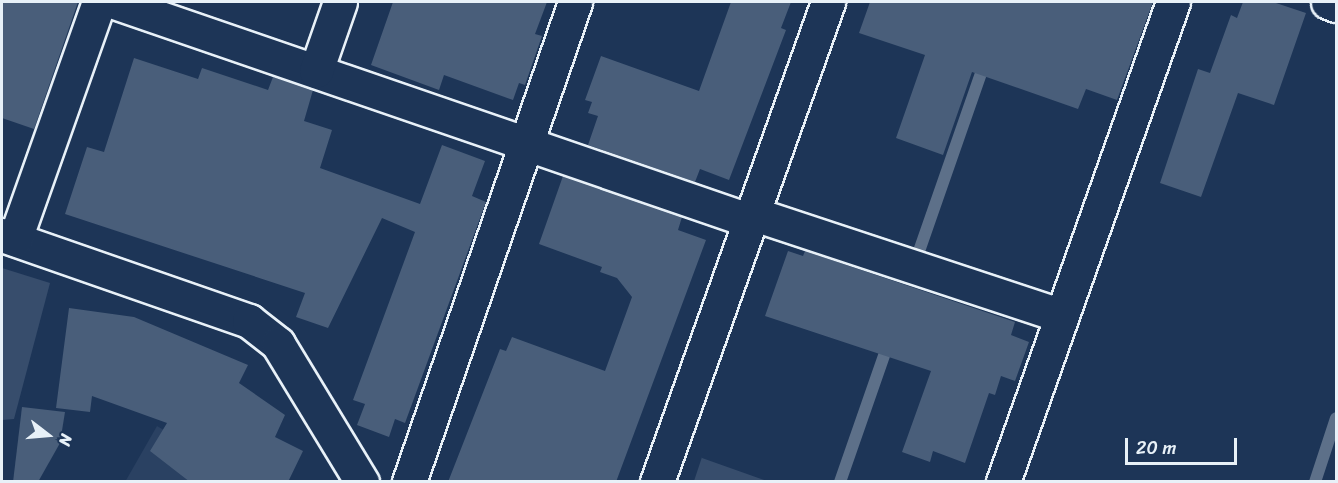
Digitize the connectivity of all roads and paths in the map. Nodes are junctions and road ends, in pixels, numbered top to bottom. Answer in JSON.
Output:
{"nodes":[{"id":1,"x":99,"y":2,"type":"edge"},
{"id":2,"x":114,"y":2,"type":"edge"},
{"id":3,"x":340,"y":2,"type":"edge"},
{"id":4,"x":575,"y":2,"type":"edge"},
{"id":5,"x":828,"y":2,"type":"edge"},
{"id":6,"x":1173,"y":2,"type":"edge"},
{"id":7,"x":1328,"y":2,"type":"edge"},
{"id":8,"x":1336,"y":5,"type":"edge"},
{"id":9,"x":316,"y":71,"type":"junction"},
{"id":10,"x":526,"y":144,"type":"junction"},
{"id":11,"x":752,"y":217,"type":"junction"},
{"id":12,"x":8,"y":237,"type":"edge"},
{"id":13,"x":1062,"y":316,"type":"junction"},
{"id":14,"x":362,"y":482,"type":"edge"},
{"id":15,"x":409,"y":482,"type":"edge"},
{"id":16,"x":657,"y":482,"type":"edge"},
{"id":17,"x":1003,"y":482,"type":"edge"}],
"edges":[{"from":1,"to":12,"type":"street"},
{"from":2,"to":9,"type":"street"},
{"from":3,"to":9,"type":"street"},
{"from":4,"to":10,"type":"street"},
{"from":5,"to":11,"type":"street"},
{"from":6,"to":13,"type":"street"},
{"from":7,"to":8,"type":"street"},
{"from":9,"to":10,"type":"street"},
{"from":10,"to":11,"type":"street"},
{"from":10,"to":15,"type":"street"},
{"from":11,"to":13,"type":"street"},
{"from":11,"to":16,"type":"street"},
{"from":12,"to":14,"type":"street"},
{"from":13,"to":17,"type":"street"}]}
